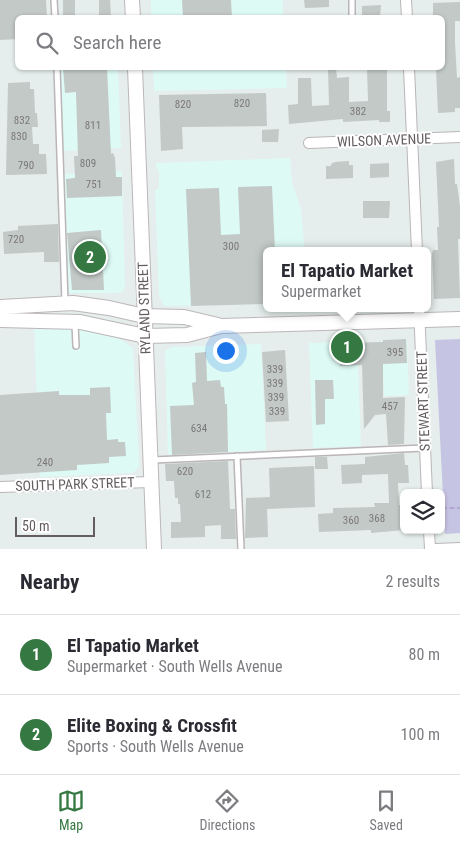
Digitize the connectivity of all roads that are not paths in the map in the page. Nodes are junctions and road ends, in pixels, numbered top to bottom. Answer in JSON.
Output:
{"nodes":[{"id":1,"x":54,"y":0,"type":"edge"},
{"id":2,"x":132,"y":0,"type":"edge"},
{"id":3,"x":352,"y":0,"type":"edge"},
{"id":4,"x":406,"y":0,"type":"edge"},
{"id":5,"x":55,"y":15,"type":"edge"},
{"id":6,"x":133,"y":15,"type":"edge"},
{"id":7,"x":352,"y":15,"type":"edge"},
{"id":8,"x":407,"y":15,"type":"edge"},
{"id":9,"x":57,"y":70,"type":"edge"},
{"id":10,"x":134,"y":70,"type":"edge"},
{"id":11,"x":409,"y":70,"type":"edge"},
{"id":12,"x":460,"y":137,"type":"edge"},
{"id":13,"x":413,"y":139,"type":"junction"},
{"id":14,"x":309,"y":142,"type":"dead end"},
{"id":15,"x":417,"y":247,"type":"edge"},
{"id":16,"x":65,"y":304,"type":"junction"},
{"id":17,"x":0,"y":307,"type":"edge"},
{"id":18,"x":419,"y":314,"type":"edge"},
{"id":19,"x":144,"y":316,"type":"junction"},
{"id":20,"x":460,"y":319,"type":"edge"},
{"id":21,"x":0,"y":320,"type":"edge"},
{"id":22,"x":75,"y":321,"type":"junction"},
{"id":23,"x":221,"y":326,"type":"junction"},
{"id":24,"x":145,"y":336,"type":"junction"},
{"id":25,"x":76,"y":346,"type":"dead end"},
{"id":26,"x":424,"y":448,"type":"junction"},
{"id":27,"x":237,"y":456,"type":"junction"},
{"id":28,"x":150,"y":460,"type":"junction"},
{"id":29,"x":151,"y":482,"type":"junction"},
{"id":30,"x":0,"y":487,"type":"edge"},
{"id":31,"x":427,"y":489,"type":"edge"},
{"id":32,"x":429,"y":534,"type":"edge"},
{"id":33,"x":460,"y":548,"type":"edge"},
{"id":34,"x":154,"y":549,"type":"edge"},
{"id":35,"x":241,"y":549,"type":"edge"},
{"id":36,"x":430,"y":549,"type":"edge"},
{"id":37,"x":436,"y":549,"type":"edge"}],
"edges":[{"from":1,"to":5,"type":"lane"},
{"from":2,"to":6,"type":"main road"},
{"from":3,"to":7,"type":"lane"},
{"from":4,"to":8,"type":"street"},
{"from":9,"to":16,"type":"lane"},
{"from":10,"to":19,"type":"main road","name":"RYLAND STREET"},
{"from":11,"to":13,"type":"street"},
{"from":12,"to":13,"type":"street","name":"WILSON AVENUE"},
{"from":13,"to":14,"type":"street","name":"WILSON AVENUE"},
{"from":13,"to":15,"type":"street"},
{"from":16,"to":17,"type":"main road"},
{"from":16,"to":19,"type":"main road"},
{"from":18,"to":20,"type":"main road"},
{"from":18,"to":23,"type":"main road"},
{"from":18,"to":26,"type":"street","name":"STEWART STREET"},
{"from":19,"to":23,"type":"main road"},
{"from":19,"to":24,"type":"main road","name":"RYLAND STREET"},
{"from":21,"to":22,"type":"main road"},
{"from":22,"to":24,"type":"main road"},
{"from":22,"to":25,"type":"lane"},
{"from":23,"to":24,"type":"main road"},
{"from":24,"to":28,"type":"main road","name":"RYLAND STREET"},
{"from":26,"to":27,"type":"lane"},
{"from":26,"to":31,"type":"street","name":"STEWART STREET"},
{"from":27,"to":28,"type":"lane"},
{"from":27,"to":35,"type":"lane"},
{"from":28,"to":29,"type":"main road","name":"RYLAND STREET"},
{"from":29,"to":30,"type":"street","name":"SOUTH PARK STREET"},
{"from":29,"to":34,"type":"main road","name":"RYLAND STREET"},
{"from":32,"to":36,"type":"street"},
{"from":33,"to":37,"type":"street"}]}
